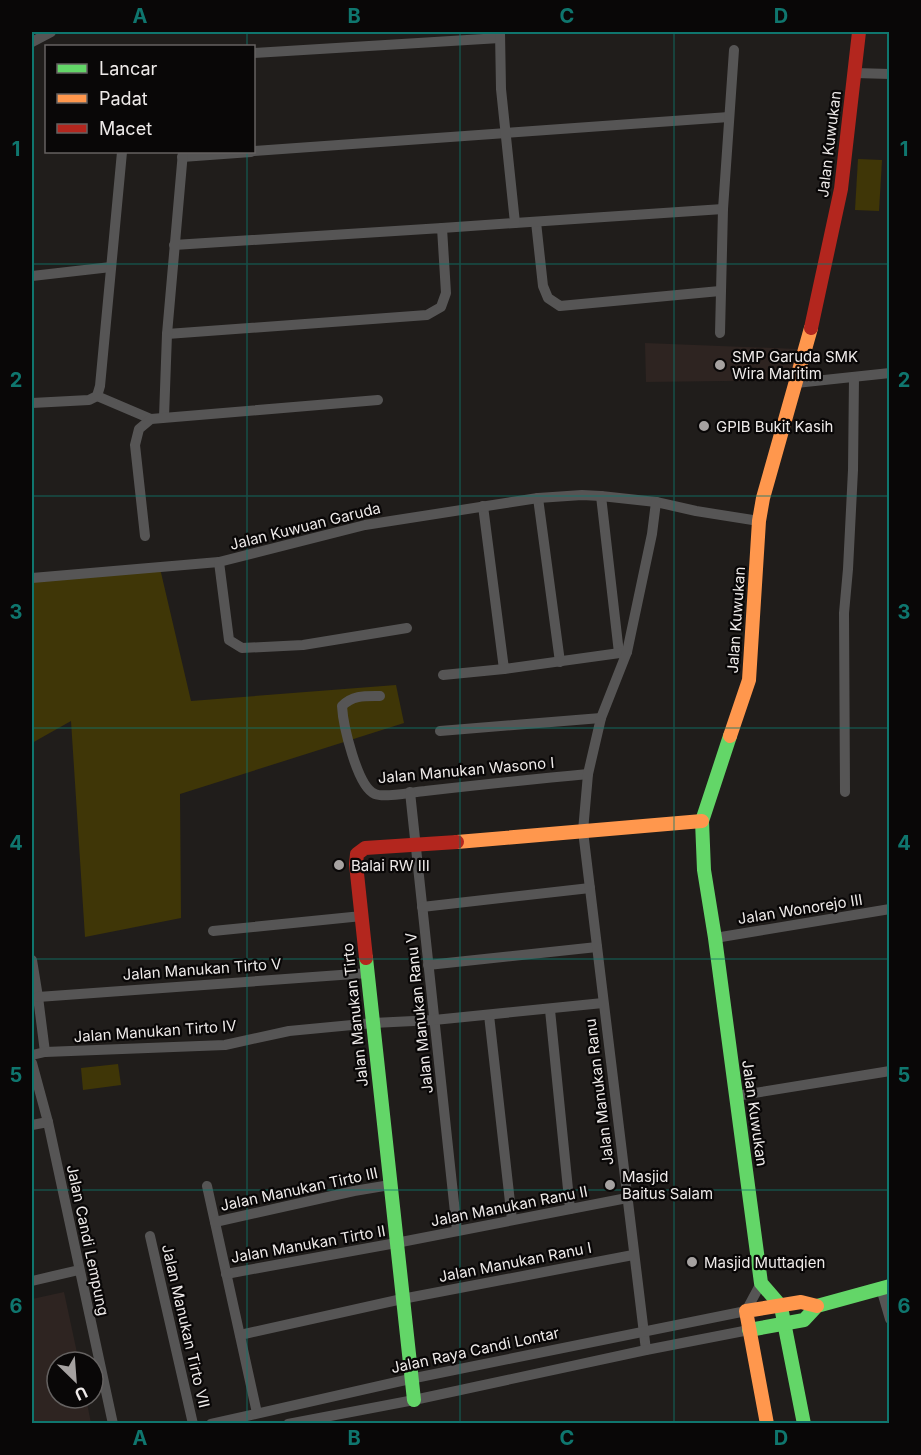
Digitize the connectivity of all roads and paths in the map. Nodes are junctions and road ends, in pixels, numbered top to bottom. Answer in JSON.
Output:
{"nodes":[{"id":1,"x":51,"y":32,"type":"edge"},
{"id":2,"x":859,"y":32,"type":"edge"},
{"id":3,"x":500,"y":35,"type":"edge"},
{"id":4,"x":32,"y":42,"type":"edge"},
{"id":5,"x":734,"y":50,"type":"dead end"},
{"id":6,"x":255,"y":53,"type":"edge"},
{"id":7,"x":855,"y":73,"type":"junction"},
{"id":8,"x":890,"y":74,"type":"edge"},
{"id":9,"x":729,"y":117,"type":"junction"},
{"id":10,"x":506,"y":133,"type":"junction"},
{"id":11,"x":255,"y":151,"type":"edge"},
{"id":12,"x":122,"y":153,"type":"edge"},
{"id":13,"x":205,"y":153,"type":"edge"},
{"id":14,"x":182,"y":154,"type":"edge"},
{"id":15,"x":723,"y":209,"type":"junction"},
{"id":16,"x":536,"y":222,"type":"junction"},
{"id":17,"x":515,"y":223,"type":"junction"},
{"id":18,"x":442,"y":228,"type":"junction"},
{"id":19,"x":174,"y":245,"type":"junction"},
{"id":20,"x":111,"y":267,"type":"junction"},
{"id":21,"x":32,"y":276,"type":"edge"},
{"id":22,"x":720,"y":291,"type":"junction"},
{"id":23,"x":720,"y":333,"type":"dead end"},
{"id":24,"x":167,"y":334,"type":"junction"},
{"id":25,"x":890,"y":373,"type":"edge"},
{"id":26,"x":854,"y":377,"type":"junction"},
{"id":27,"x":796,"y":383,"type":"junction"},
{"id":28,"x":97,"y":396,"type":"junction"},
{"id":29,"x":378,"y":400,"type":"dead end"},
{"id":30,"x":32,"y":403,"type":"edge"},
{"id":31,"x":164,"y":417,"type":"junction"},
{"id":32,"x":151,"y":418,"type":"junction"},
{"id":33,"x":601,"y":496,"type":"junction"},
{"id":34,"x":538,"y":498,"type":"junction"},
{"id":35,"x":656,"y":502,"type":"junction"},
{"id":36,"x":483,"y":507,"type":"junction"},
{"id":37,"x":759,"y":521,"type":"junction"},
{"id":38,"x":145,"y":536,"type":"dead end"},
{"id":39,"x":219,"y":562,"type":"junction"},
{"id":40,"x":32,"y":578,"type":"edge"},
{"id":41,"x":407,"y":628,"type":"dead end"},
{"id":42,"x":623,"y":653,"type":"junction"},
{"id":43,"x":560,"y":662,"type":"junction"},
{"id":44,"x":504,"y":669,"type":"junction"},
{"id":45,"x":443,"y":675,"type":"dead end"},
{"id":46,"x":380,"y":696,"type":"dead end"},
{"id":47,"x":601,"y":718,"type":"junction"},
{"id":48,"x":440,"y":730,"type":"dead end"},
{"id":49,"x":588,"y":774,"type":"junction"},
{"id":50,"x":410,"y":792,"type":"junction"},
{"id":51,"x":845,"y":792,"type":"dead end"},
{"id":52,"x":702,"y":821,"type":"junction"},
{"id":53,"x":583,"y":831,"type":"junction"},
{"id":54,"x":416,"y":846,"type":"junction"},
{"id":55,"x":590,"y":888,"type":"junction"},
{"id":56,"x":422,"y":907,"type":"junction"},
{"id":57,"x":890,"y":909,"type":"edge"},
{"id":58,"x":362,"y":916,"type":"junction"},
{"id":59,"x":213,"y":931,"type":"dead end"},
{"id":60,"x":715,"y":938,"type":"junction"},
{"id":61,"x":597,"y":947,"type":"junction"},
{"id":62,"x":429,"y":965,"type":"junction"},
{"id":63,"x":32,"y":968,"type":"edge"},
{"id":64,"x":368,"y":973,"type":"junction"},
{"id":65,"x":38,"y":997,"type":"junction"},
{"id":66,"x":603,"y":1003,"type":"junction"},
{"id":67,"x":550,"y":1010,"type":"junction"},
{"id":68,"x":489,"y":1015,"type":"junction"},
{"id":69,"x":435,"y":1020,"type":"junction"},
{"id":70,"x":373,"y":1023,"type":"junction"},
{"id":71,"x":45,"y":1052,"type":"junction"},
{"id":72,"x":32,"y":1055,"type":"edge"},
{"id":73,"x":32,"y":1063,"type":"edge"},
{"id":74,"x":890,"y":1071,"type":"edge"},
{"id":75,"x":736,"y":1096,"type":"junction"},
{"id":76,"x":48,"y":1122,"type":"junction"},
{"id":77,"x":32,"y":1125,"type":"edge"},
{"id":78,"x":390,"y":1185,"type":"junction"},
{"id":79,"x":207,"y":1186,"type":"dead end"},
{"id":80,"x":627,"y":1198,"type":"junction"},
{"id":81,"x":570,"y":1209,"type":"junction"},
{"id":82,"x":512,"y":1220,"type":"junction"},
{"id":83,"x":214,"y":1222,"type":"junction"},
{"id":84,"x":457,"y":1231,"type":"junction"},
{"id":85,"x":150,"y":1236,"type":"dead end"},
{"id":86,"x":396,"y":1243,"type":"junction"},
{"id":87,"x":633,"y":1255,"type":"junction"},
{"id":88,"x":80,"y":1270,"type":"junction"},
{"id":89,"x":226,"y":1274,"type":"junction"},
{"id":90,"x":32,"y":1281,"type":"edge"},
{"id":91,"x":761,"y":1283,"type":"junction"},
{"id":92,"x":885,"y":1287,"type":"edge"},
{"id":93,"x":402,"y":1299,"type":"junction"},
{"id":94,"x":780,"y":1305,"type":"junction"},
{"id":95,"x":818,"y":1306,"type":"junction"},
{"id":96,"x":746,"y":1311,"type":"junction"},
{"id":97,"x":890,"y":1318,"type":"edge"},
{"id":98,"x":784,"y":1324,"type":"junction"},
{"id":99,"x":642,"y":1330,"type":"junction"},
{"id":100,"x":749,"y":1330,"type":"junction"},
{"id":101,"x":240,"y":1335,"type":"junction"},
{"id":102,"x":646,"y":1350,"type":"junction"},
{"id":103,"x":410,"y":1379,"type":"junction"},
{"id":104,"x":414,"y":1400,"type":"junction"},
{"id":105,"x":257,"y":1413,"type":"junction"},
{"id":106,"x":317,"y":1420,"type":"edge"},
{"id":107,"x":113,"y":1424,"type":"edge"},
{"id":108,"x":194,"y":1424,"type":"edge"},
{"id":109,"x":211,"y":1424,"type":"edge"},
{"id":110,"x":288,"y":1424,"type":"edge"},
{"id":111,"x":766,"y":1424,"type":"edge"},
{"id":112,"x":804,"y":1424,"type":"edge"}],
"edges":[{"from":1,"to":4,"type":"street"},
{"from":2,"to":7,"type":"street","name":"Jalan Kuwukan"},
{"from":3,"to":6,"type":"street"},
{"from":3,"to":10,"type":"street"},
{"from":5,"to":9,"type":"street"},
{"from":7,"to":8,"type":"street"},
{"from":7,"to":27,"type":"street","name":"Jalan Kuwukan"},
{"from":9,"to":10,"type":"street"},
{"from":9,"to":15,"type":"street"},
{"from":10,"to":11,"type":"street"},
{"from":10,"to":17,"type":"street"},
{"from":12,"to":20,"type":"street"},
{"from":13,"to":14,"type":"street"},
{"from":14,"to":19,"type":"street"},
{"from":15,"to":16,"type":"street"},
{"from":15,"to":22,"type":"street"},
{"from":16,"to":17,"type":"street"},
{"from":16,"to":22,"type":"street"},
{"from":17,"to":18,"type":"street"},
{"from":18,"to":19,"type":"street"},
{"from":18,"to":24,"type":"street"},
{"from":19,"to":24,"type":"street"},
{"from":20,"to":21,"type":"street"},
{"from":20,"to":28,"type":"street"},
{"from":22,"to":23,"type":"street"},
{"from":24,"to":31,"type":"street"},
{"from":25,"to":26,"type":"street"},
{"from":26,"to":27,"type":"street"},
{"from":26,"to":51,"type":"street"},
{"from":27,"to":37,"type":"street","name":"Jalan Kuwukan"},
{"from":28,"to":30,"type":"street"},
{"from":28,"to":32,"type":"street"},
{"from":29,"to":31,"type":"street"},
{"from":31,"to":32,"type":"street"},
{"from":32,"to":38,"type":"street"},
{"from":33,"to":34,"type":"street","name":"Jalan Kuwuan Garuda"},
{"from":33,"to":35,"type":"street","name":"Jalan Kuwuan Garuda"},
{"from":33,"to":42,"type":"street"},
{"from":34,"to":36,"type":"street","name":"Jalan Kuwuan Garuda"},
{"from":34,"to":43,"type":"street"},
{"from":35,"to":37,"type":"street","name":"Jalan Kuwuan Garuda"},
{"from":35,"to":42,"type":"street","name":"Jalan Manukan Ranu"},
{"from":36,"to":39,"type":"street","name":"Jalan Kuwuan Garuda"},
{"from":36,"to":44,"type":"street"},
{"from":37,"to":52,"type":"street","name":"Jalan Kuwukan"},
{"from":39,"to":40,"type":"street"},
{"from":39,"to":41,"type":"street","name":"Jalan Kuwuan Garuda"},
{"from":42,"to":43,"type":"street"},
{"from":42,"to":47,"type":"street","name":"Jalan Manukan Ranu"},
{"from":43,"to":44,"type":"street"},
{"from":44,"to":45,"type":"street"},
{"from":46,"to":50,"type":"street","name":"Jalan Manukan Wasono I"},
{"from":47,"to":48,"type":"street"},
{"from":47,"to":49,"type":"street","name":"Jalan Manukan Ranu"},
{"from":49,"to":50,"type":"street","name":"Jalan Manukan Wasono I"},
{"from":49,"to":53,"type":"street","name":"Jalan Manukan Ranu"},
{"from":50,"to":54,"type":"street","name":"Jalan Manukan Ranu V"},
{"from":52,"to":53,"type":"street","name":"Jalan Manukan Tirto"},
{"from":52,"to":60,"type":"street","name":"Jalan Kuwukan"},
{"from":53,"to":54,"type":"street","name":"Jalan Manukan Tirto"},
{"from":53,"to":55,"type":"street","name":"Jalan Manukan Ranu"},
{"from":54,"to":56,"type":"street","name":"Jalan Manukan Ranu V"},
{"from":54,"to":58,"type":"street","name":"Jalan Manukan Tirto"},
{"from":55,"to":56,"type":"street"},
{"from":55,"to":61,"type":"street","name":"Jalan Manukan Ranu"},
{"from":56,"to":62,"type":"street","name":"Jalan Manukan Ranu V"},
{"from":57,"to":60,"type":"street","name":"Jalan Wonorejo III"},
{"from":58,"to":59,"type":"street"},
{"from":58,"to":64,"type":"street","name":"Jalan Manukan Tirto"},
{"from":60,"to":75,"type":"street","name":"Jalan Kuwukan"},
{"from":61,"to":62,"type":"street"},
{"from":61,"to":66,"type":"street","name":"Jalan Manukan Ranu"},
{"from":62,"to":69,"type":"street","name":"Jalan Manukan Ranu V"},
{"from":63,"to":65,"type":"street"},
{"from":64,"to":65,"type":"street","name":"Jalan Manukan Tirto V"},
{"from":64,"to":70,"type":"street","name":"Jalan Manukan Tirto"},
{"from":65,"to":71,"type":"street"},
{"from":66,"to":67,"type":"street","name":"Jalan Manukan Tirto IV"},
{"from":66,"to":80,"type":"street","name":"Jalan Manukan Ranu"},
{"from":67,"to":68,"type":"street","name":"Jalan Manukan Tirto IV"},
{"from":67,"to":81,"type":"street"},
{"from":68,"to":69,"type":"street","name":"Jalan Manukan Tirto IV"},
{"from":68,"to":82,"type":"street"},
{"from":69,"to":70,"type":"street","name":"Jalan Manukan Tirto IV"},
{"from":69,"to":84,"type":"street","name":"Jalan Manukan Ranu V"},
{"from":70,"to":71,"type":"street","name":"Jalan Manukan Tirto IV"},
{"from":70,"to":78,"type":"street","name":"Jalan Manukan Tirto"},
{"from":71,"to":72,"type":"street","name":"Jalan Manukan Tirto IV"},
{"from":73,"to":76,"type":"street","name":"Jalan Candi Lempung"},
{"from":74,"to":75,"type":"street"},
{"from":75,"to":91,"type":"street","name":"Jalan Kuwukan"},
{"from":76,"to":77,"type":"street"},
{"from":76,"to":88,"type":"street","name":"Jalan Candi Lempung"},
{"from":78,"to":83,"type":"street","name":"Jalan Manukan Tirto III"},
{"from":78,"to":86,"type":"street","name":"Jalan Manukan Tirto"},
{"from":79,"to":83,"type":"street"},
{"from":80,"to":81,"type":"street","name":"Jalan Manukan Ranu II"},
{"from":80,"to":87,"type":"street","name":"Jalan Manukan Ranu"},
{"from":81,"to":82,"type":"street","name":"Jalan Manukan Ranu II"},
{"from":82,"to":84,"type":"street","name":"Jalan Manukan Ranu II"},
{"from":83,"to":89,"type":"street"},
{"from":84,"to":86,"type":"street","name":"Jalan Manukan Ranu II"},
{"from":85,"to":108,"type":"street","name":"Jalan Manukan Tirto VII"},
{"from":86,"to":89,"type":"street","name":"Jalan Manukan Tirto II"},
{"from":86,"to":93,"type":"street","name":"Jalan Manukan Tirto"},
{"from":87,"to":93,"type":"street","name":"Jalan Manukan Ranu I"},
{"from":87,"to":99,"type":"street","name":"Jalan Manukan Ranu"},
{"from":88,"to":90,"type":"street"},
{"from":88,"to":107,"type":"street","name":"Jalan Candi Lempung"},
{"from":89,"to":101,"type":"street"},
{"from":91,"to":94,"type":"street"},
{"from":91,"to":96,"type":"street"},
{"from":92,"to":95,"type":"street"},
{"from":92,"to":97,"type":"street"},
{"from":93,"to":101,"type":"street","name":"Jalan Manukan Ranu I"},
{"from":93,"to":103,"type":"street","name":"Jalan Manukan Tirto"},
{"from":94,"to":95,"type":"street"},
{"from":94,"to":96,"type":"street"},
{"from":94,"to":98,"type":"street"},
{"from":95,"to":98,"type":"street"},
{"from":96,"to":99,"type":"street","name":"Jalan Raya Candi Lontar"},
{"from":96,"to":100,"type":"street"},
{"from":98,"to":100,"type":"street"},
{"from":98,"to":112,"type":"street"},
{"from":99,"to":102,"type":"street","name":"Jalan Manukan Ranu"},
{"from":99,"to":103,"type":"street","name":"Jalan Raya Candi Lontar"},
{"from":100,"to":102,"type":"street"},
{"from":100,"to":111,"type":"street"},
{"from":101,"to":105,"type":"street"},
{"from":102,"to":104,"type":"street"},
{"from":103,"to":104,"type":"street","name":"Jalan Manukan Tirto"},
{"from":103,"to":105,"type":"street","name":"Jalan Raya Candi Lontar"},
{"from":104,"to":106,"type":"street"},
{"from":105,"to":109,"type":"street","name":"Jalan Raya Candi Lontar"},
{"from":106,"to":110,"type":"street"}]}
